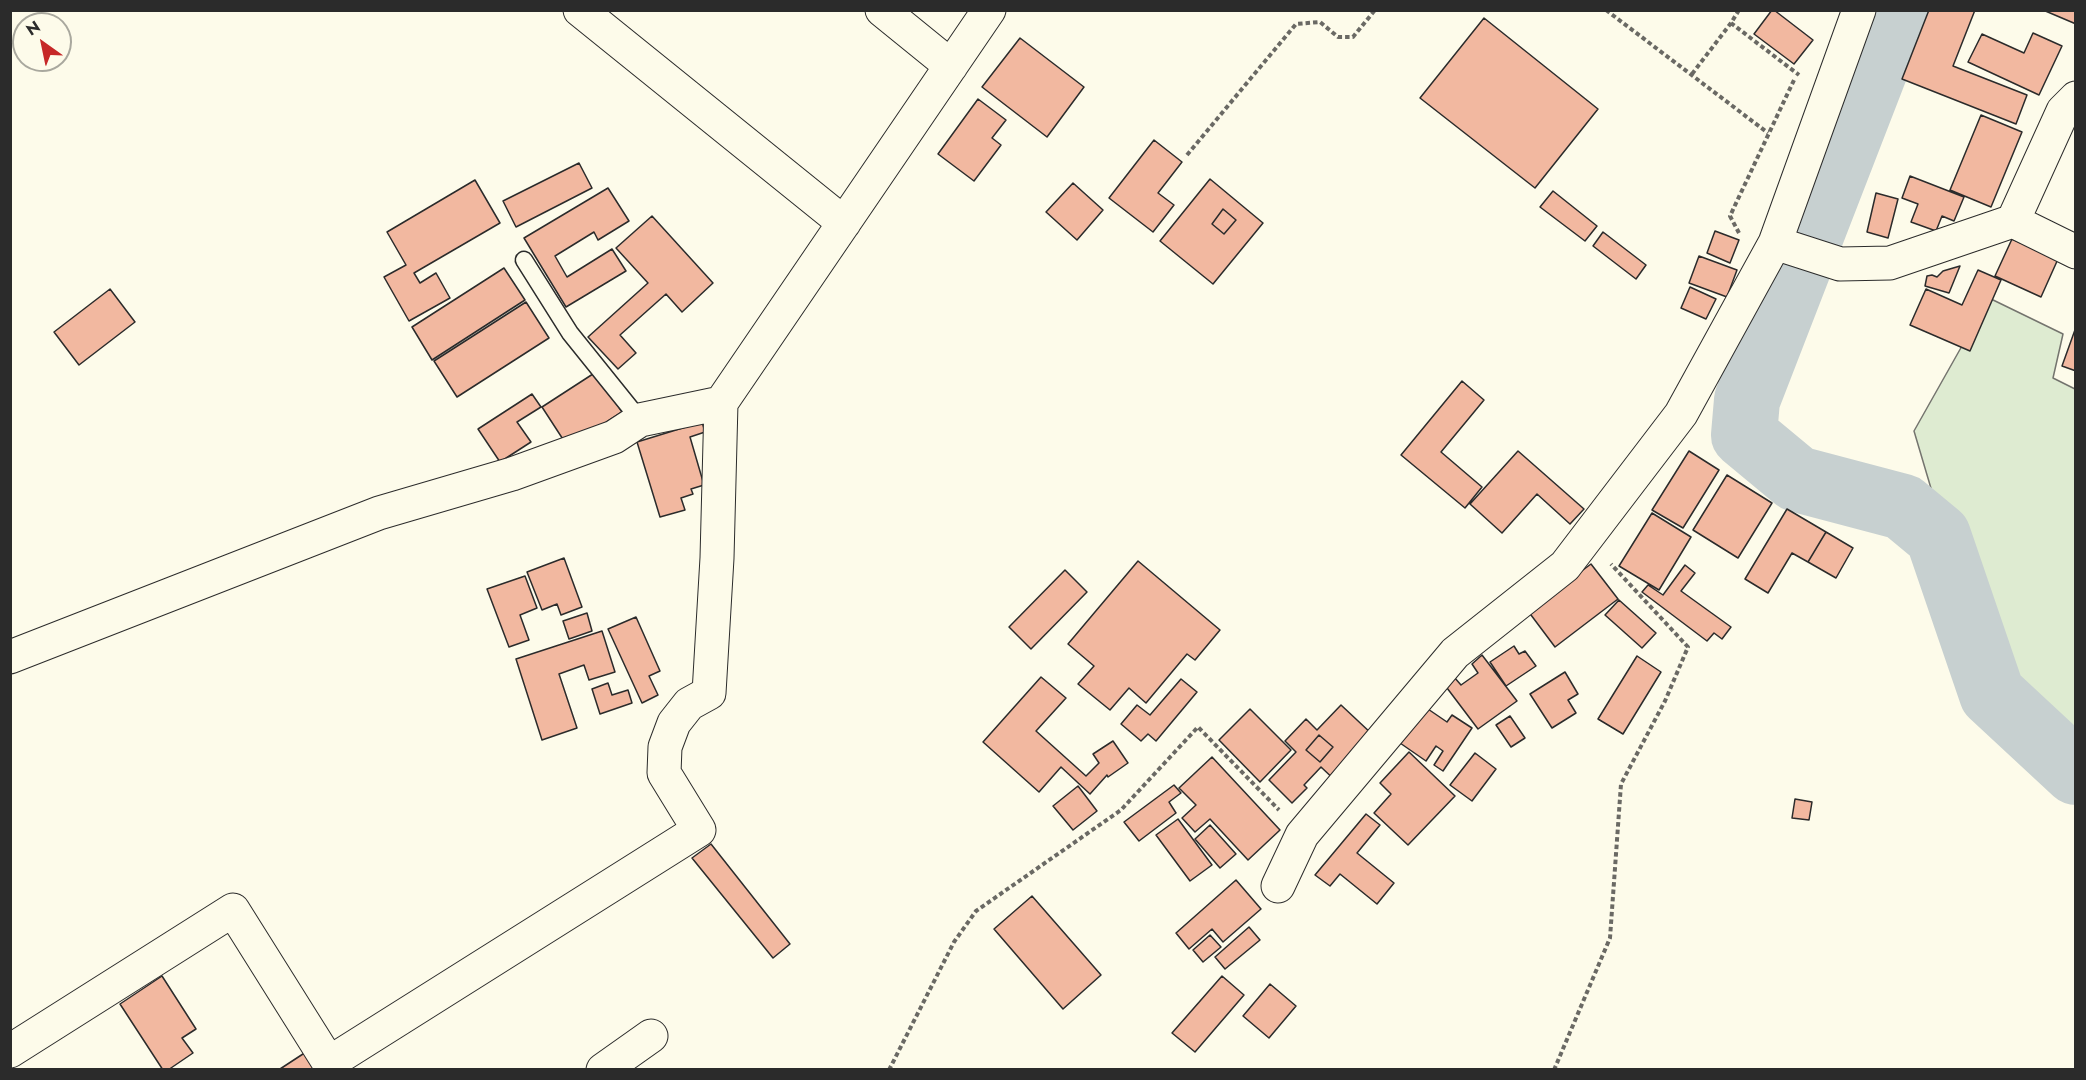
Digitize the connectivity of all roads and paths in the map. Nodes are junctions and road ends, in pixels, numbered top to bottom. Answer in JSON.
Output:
{"nodes":[{"id":1,"x":580,"y":10,"type":"edge"},
{"id":2,"x":882,"y":10,"type":"edge"},
{"id":3,"x":989,"y":10,"type":"edge"},
{"id":4,"x":1375,"y":10,"type":"edge"},
{"id":5,"x":1606,"y":10,"type":"edge"},
{"id":6,"x":1739,"y":10,"type":"edge"},
{"id":7,"x":1859,"y":10,"type":"edge"},
{"id":8,"x":1731,"y":23,"type":"junction"},
{"id":9,"x":951,"y":66,"type":"junction"},
{"id":10,"x":1796,"y":73,"type":"junction"},
{"id":11,"x":1692,"y":74,"type":"junction"},
{"id":12,"x":1827,"y":97,"type":"junction"},
{"id":13,"x":2076,"y":98,"type":"edge"},
{"id":14,"x":1768,"y":133,"type":"junction"},
{"id":15,"x":1187,"y":155,"type":"dead end"},
{"id":16,"x":2013,"y":221,"type":"junction"},
{"id":17,"x":844,"y":223,"type":"junction"},
{"id":18,"x":1775,"y":243,"type":"junction"},
{"id":19,"x":2076,"y":252,"type":"edge"},
{"id":20,"x":524,"y":260,"type":"dead end"},
{"id":21,"x":1759,"y":272,"type":"junction"},
{"id":22,"x":722,"y":403,"type":"junction"},
{"id":23,"x":640,"y":420,"type":"junction"},
{"id":24,"x":1587,"y":537,"type":"junction"},
{"id":25,"x":10,"y":657,"type":"edge"},
{"id":26,"x":1302,"y":835,"type":"junction"},
{"id":27,"x":1278,"y":886,"type":"dead end"},
{"id":28,"x":651,"y":1036,"type":"dead end"},
{"id":29,"x":10,"y":1051,"type":"edge"},
{"id":30,"x":323,"y":1066,"type":"edge"},
{"id":31,"x":603,"y":1070,"type":"edge"},
{"id":32,"x":889,"y":1070,"type":"edge"},
{"id":33,"x":1554,"y":1070,"type":"edge"}],
"edges":[{"from":1,"to":17,"type":"street"},
{"from":2,"to":9,"type":"street"},
{"from":3,"to":9,"type":"street"},
{"from":4,"to":15,"type":"path"},
{"from":5,"to":11,"type":"path"},
{"from":6,"to":8,"type":"path"},
{"from":7,"to":12,"type":"street"},
{"from":8,"to":10,"type":"path"},
{"from":8,"to":11,"type":"path"},
{"from":9,"to":17,"type":"street"},
{"from":10,"to":12,"type":"path"},
{"from":10,"to":14,"type":"path"},
{"from":11,"to":14,"type":"path"},
{"from":12,"to":18,"type":"street"},
{"from":13,"to":16,"type":"street"},
{"from":14,"to":21,"type":"path"},
{"from":16,"to":18,"type":"street"},
{"from":16,"to":19,"type":"street"},
{"from":17,"to":22,"type":"street"},
{"from":18,"to":21,"type":"street"},
{"from":20,"to":23,"type":"lane"},
{"from":21,"to":24,"type":"street"},
{"from":22,"to":23,"type":"street"},
{"from":22,"to":30,"type":"street"},
{"from":23,"to":25,"type":"street"},
{"from":24,"to":26,"type":"street"},
{"from":24,"to":33,"type":"path"},
{"from":26,"to":27,"type":"street"},
{"from":26,"to":32,"type":"path"},
{"from":28,"to":31,"type":"street"},
{"from":29,"to":30,"type":"street"}]}
